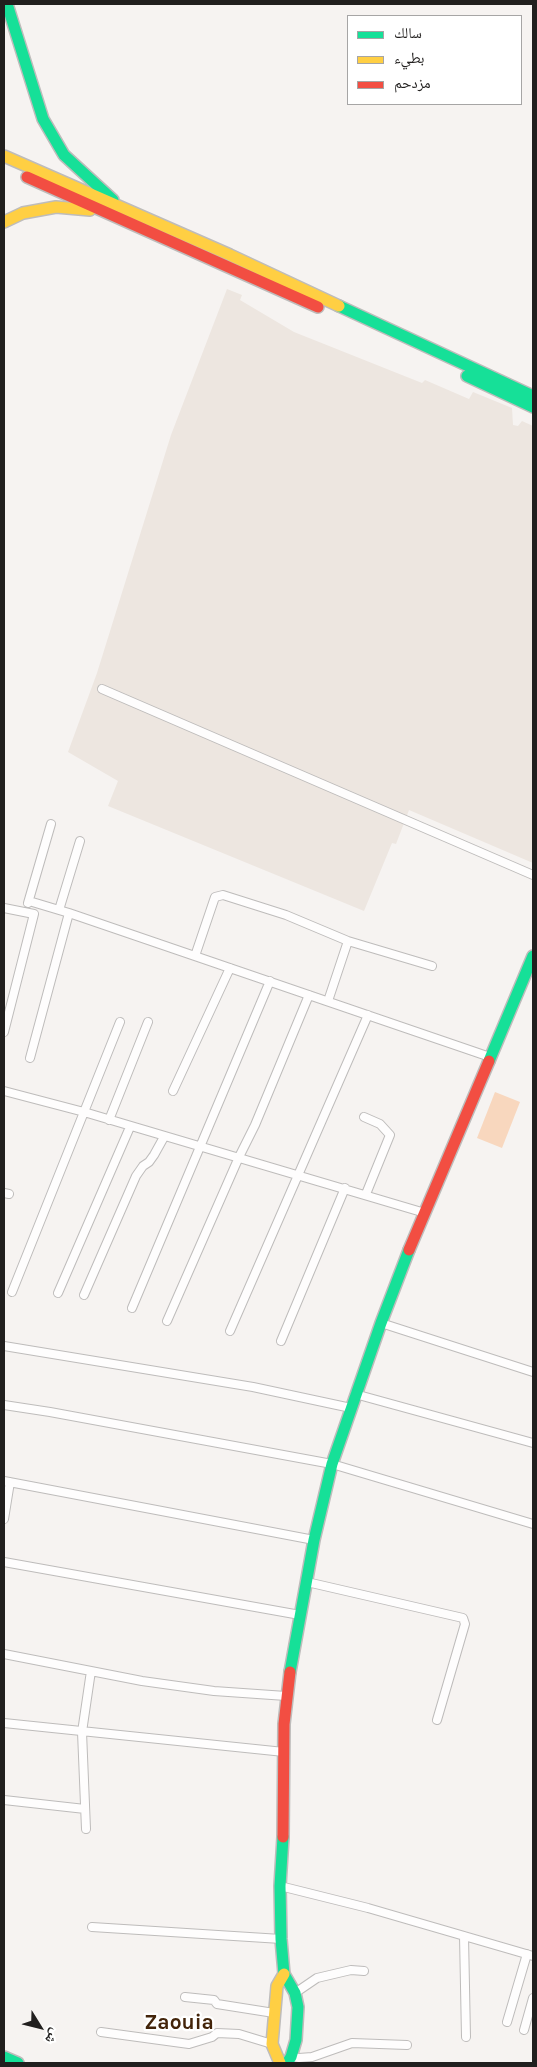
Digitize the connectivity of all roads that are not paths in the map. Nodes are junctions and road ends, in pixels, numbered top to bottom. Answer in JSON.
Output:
{"nodes":[{"id":1,"x":7,"y":4,"type":"edge"},
{"id":2,"x":4,"y":156,"type":"edge"},
{"id":3,"x":4,"y":166,"type":"edge"},
{"id":4,"x":116,"y":211,"type":"junction"},
{"id":5,"x":4,"y":222,"type":"edge"},
{"id":6,"x":533,"y":396,"type":"edge"},
{"id":7,"x":533,"y":407,"type":"edge"},
{"id":8,"x":102,"y":690,"type":"dead end"},
{"id":9,"x":51,"y":824,"type":"dead end"},
{"id":10,"x":80,"y":841,"type":"dead end"},
{"id":11,"x":533,"y":875,"type":"edge"},
{"id":12,"x":29,"y":900,"type":"junction"},
{"id":13,"x":38,"y":903,"type":"junction"},
{"id":14,"x":4,"y":908,"type":"edge"},
{"id":15,"x":59,"y":910,"type":"junction"},
{"id":16,"x":26,"y":912,"type":"junction"},
{"id":17,"x":69,"y":913,"type":"junction"},
{"id":18,"x":34,"y":914,"type":"junction"},
{"id":19,"x":348,"y":941,"type":"junction"},
{"id":20,"x":195,"y":956,"type":"junction"},
{"id":21,"x":533,"y":956,"type":"edge"},
{"id":22,"x":432,"y":966,"type":"dead end"},
{"id":23,"x":230,"y":968,"type":"junction"},
{"id":24,"x":270,"y":981,"type":"junction"},
{"id":25,"x":309,"y":995,"type":"junction"},
{"id":26,"x":328,"y":1001,"type":"junction"},
{"id":27,"x":6,"y":1010,"type":"edge"},
{"id":28,"x":368,"y":1014,"type":"junction"},
{"id":29,"x":120,"y":1022,"type":"dead end"},
{"id":30,"x":148,"y":1022,"type":"dead end"},
{"id":31,"x":4,"y":1032,"type":"edge"},
{"id":32,"x":490,"y":1057,"type":"junction"},
{"id":33,"x":30,"y":1058,"type":"dead end"},
{"id":34,"x":4,"y":1091,"type":"edge"},
{"id":35,"x":173,"y":1091,"type":"dead end"},
{"id":36,"x":84,"y":1112,"type":"junction"},
{"id":37,"x":364,"y":1117,"type":"dead end"},
{"id":38,"x":109,"y":1120,"type":"junction"},
{"id":39,"x":130,"y":1127,"type":"junction"},
{"id":40,"x":164,"y":1136,"type":"junction"},
{"id":41,"x":198,"y":1146,"type":"junction"},
{"id":42,"x":239,"y":1157,"type":"junction"},
{"id":43,"x":298,"y":1175,"type":"junction"},
{"id":44,"x":345,"y":1188,"type":"junction"},
{"id":45,"x":366,"y":1194,"type":"junction"},
{"id":46,"x":425,"y":1213,"type":"junction"},
{"id":47,"x":12,"y":1292,"type":"dead end"},
{"id":48,"x":58,"y":1293,"type":"dead end"},
{"id":49,"x":84,"y":1295,"type":"dead end"},
{"id":50,"x":132,"y":1308,"type":"dead end"},
{"id":51,"x":167,"y":1321,"type":"dead end"},
{"id":52,"x":381,"y":1323,"type":"junction"},
{"id":53,"x":230,"y":1331,"type":"dead end"},
{"id":54,"x":281,"y":1341,"type":"dead end"},
{"id":55,"x":4,"y":1346,"type":"edge"},
{"id":56,"x":533,"y":1372,"type":"edge"},
{"id":57,"x":355,"y":1394,"type":"junction"},
{"id":58,"x":4,"y":1405,"type":"edge"},
{"id":59,"x":351,"y":1408,"type":"junction"},
{"id":60,"x":533,"y":1444,"type":"edge"},
{"id":61,"x":332,"y":1464,"type":"junction"},
{"id":62,"x":7,"y":1481,"type":"edge"},
{"id":63,"x":4,"y":1519,"type":"edge"},
{"id":64,"x":533,"y":1524,"type":"edge"},
{"id":65,"x":314,"y":1540,"type":"junction"},
{"id":66,"x":4,"y":1562,"type":"edge"},
{"id":67,"x":307,"y":1582,"type":"junction"},
{"id":68,"x":300,"y":1615,"type":"junction"},
{"id":69,"x":4,"y":1654,"type":"edge"},
{"id":70,"x":91,"y":1671,"type":"junction"},
{"id":71,"x":286,"y":1696,"type":"junction"},
{"id":72,"x":437,"y":1720,"type":"dead end"},
{"id":73,"x":4,"y":1723,"type":"edge"},
{"id":74,"x":82,"y":1732,"type":"junction"},
{"id":75,"x":284,"y":1752,"type":"junction"},
{"id":76,"x":4,"y":1800,"type":"edge"},
{"id":77,"x":85,"y":1810,"type":"junction"},
{"id":78,"x":86,"y":1829,"type":"dead end"},
{"id":79,"x":280,"y":1886,"type":"junction"},
{"id":80,"x":92,"y":1927,"type":"dead end"},
{"id":81,"x":464,"y":1936,"type":"junction"},
{"id":82,"x":281,"y":1939,"type":"junction"},
{"id":83,"x":530,"y":1955,"type":"edge"},
{"id":84,"x":364,"y":1970,"type":"dead end"},
{"id":85,"x":284,"y":1974,"type":"junction"},
{"id":86,"x":295,"y":1993,"type":"junction"},
{"id":87,"x":185,"y":1997,"type":"dead end"},
{"id":88,"x":533,"y":1998,"type":"edge"},
{"id":89,"x":274,"y":2013,"type":"junction"},
{"id":90,"x":507,"y":2022,"type":"dead end"},
{"id":91,"x":524,"y":2030,"type":"dead end"},
{"id":92,"x":101,"y":2032,"type":"dead end"},
{"id":93,"x":466,"y":2037,"type":"dead end"},
{"id":94,"x":272,"y":2044,"type":"junction"},
{"id":95,"x":407,"y":2045,"type":"dead end"},
{"id":96,"x":4,"y":2057,"type":"edge"},
{"id":97,"x":289,"y":2060,"type":"edge"},
{"id":98,"x":18,"y":2063,"type":"edge"},
{"id":99,"x":280,"y":2063,"type":"edge"}],
"edges":[{"from":1,"to":4,"type":"main road"},
{"from":2,"to":4,"type":"main road"},
{"from":3,"to":4,"type":"main road"},
{"from":4,"to":5,"type":"main road"},
{"from":4,"to":6,"type":"main road"},
{"from":4,"to":7,"type":"main road"},
{"from":8,"to":11,"type":"street"},
{"from":9,"to":12,"type":"street"},
{"from":10,"to":15,"type":"street"},
{"from":12,"to":13,"type":"street"},
{"from":12,"to":16,"type":"street"},
{"from":13,"to":15,"type":"street"},
{"from":13,"to":18,"type":"street"},
{"from":14,"to":16,"type":"street"},
{"from":15,"to":17,"type":"street"},
{"from":16,"to":18,"type":"street"},
{"from":17,"to":20,"type":"street"},
{"from":17,"to":33,"type":"street"},
{"from":18,"to":27,"type":"street"},
{"from":19,"to":20,"type":"street"},
{"from":19,"to":22,"type":"street"},
{"from":19,"to":26,"type":"street"},
{"from":20,"to":23,"type":"street"},
{"from":21,"to":32,"type":"main road"},
{"from":23,"to":24,"type":"street"},
{"from":23,"to":35,"type":"street"},
{"from":24,"to":25,"type":"street"},
{"from":24,"to":41,"type":"street"},
{"from":25,"to":26,"type":"street"},
{"from":25,"to":42,"type":"street"},
{"from":26,"to":28,"type":"street"},
{"from":27,"to":31,"type":"street"},
{"from":28,"to":32,"type":"street"},
{"from":28,"to":43,"type":"street"},
{"from":29,"to":36,"type":"street"},
{"from":30,"to":38,"type":"street"},
{"from":32,"to":46,"type":"main road"},
{"from":34,"to":36,"type":"street"},
{"from":36,"to":38,"type":"street"},
{"from":36,"to":47,"type":"street"},
{"from":37,"to":45,"type":"street"},
{"from":38,"to":39,"type":"street"},
{"from":39,"to":40,"type":"street"},
{"from":39,"to":48,"type":"street"},
{"from":40,"to":41,"type":"street"},
{"from":40,"to":49,"type":"street"},
{"from":41,"to":42,"type":"street"},
{"from":41,"to":50,"type":"street"},
{"from":42,"to":43,"type":"street"},
{"from":42,"to":51,"type":"street"},
{"from":43,"to":44,"type":"street"},
{"from":43,"to":53,"type":"street"},
{"from":44,"to":45,"type":"street"},
{"from":44,"to":54,"type":"street"},
{"from":45,"to":46,"type":"street"},
{"from":46,"to":52,"type":"main road"},
{"from":52,"to":56,"type":"street"},
{"from":52,"to":57,"type":"main road"},
{"from":55,"to":59,"type":"street"},
{"from":57,"to":59,"type":"main road"},
{"from":57,"to":60,"type":"street"},
{"from":58,"to":61,"type":"street"},
{"from":59,"to":61,"type":"main road"},
{"from":61,"to":64,"type":"street"},
{"from":61,"to":65,"type":"main road"},
{"from":62,"to":63,"type":"street"},
{"from":62,"to":65,"type":"street"},
{"from":65,"to":67,"type":"main road"},
{"from":66,"to":68,"type":"street"},
{"from":67,"to":68,"type":"main road"},
{"from":67,"to":72,"type":"street"},
{"from":68,"to":71,"type":"main road"},
{"from":69,"to":70,"type":"street"},
{"from":70,"to":71,"type":"street"},
{"from":70,"to":74,"type":"street"},
{"from":71,"to":75,"type":"main road"},
{"from":73,"to":74,"type":"street"},
{"from":74,"to":75,"type":"street"},
{"from":74,"to":77,"type":"street"},
{"from":75,"to":79,"type":"main road"},
{"from":76,"to":77,"type":"street"},
{"from":77,"to":78,"type":"street"},
{"from":79,"to":81,"type":"street"},
{"from":79,"to":82,"type":"main road"},
{"from":80,"to":82,"type":"street"},
{"from":81,"to":83,"type":"street"},
{"from":81,"to":93,"type":"street"},
{"from":82,"to":85,"type":"main road"},
{"from":83,"to":90,"type":"street"},
{"from":84,"to":86,"type":"street"},
{"from":85,"to":86,"type":"main road"},
{"from":85,"to":89,"type":"main road"},
{"from":86,"to":97,"type":"main road"},
{"from":87,"to":89,"type":"street"},
{"from":88,"to":91,"type":"street"},
{"from":89,"to":94,"type":"main road"},
{"from":92,"to":94,"type":"street"},
{"from":94,"to":99,"type":"main road"},
{"from":95,"to":97,"type":"street"},
{"from":96,"to":98,"type":"main road"}]}
